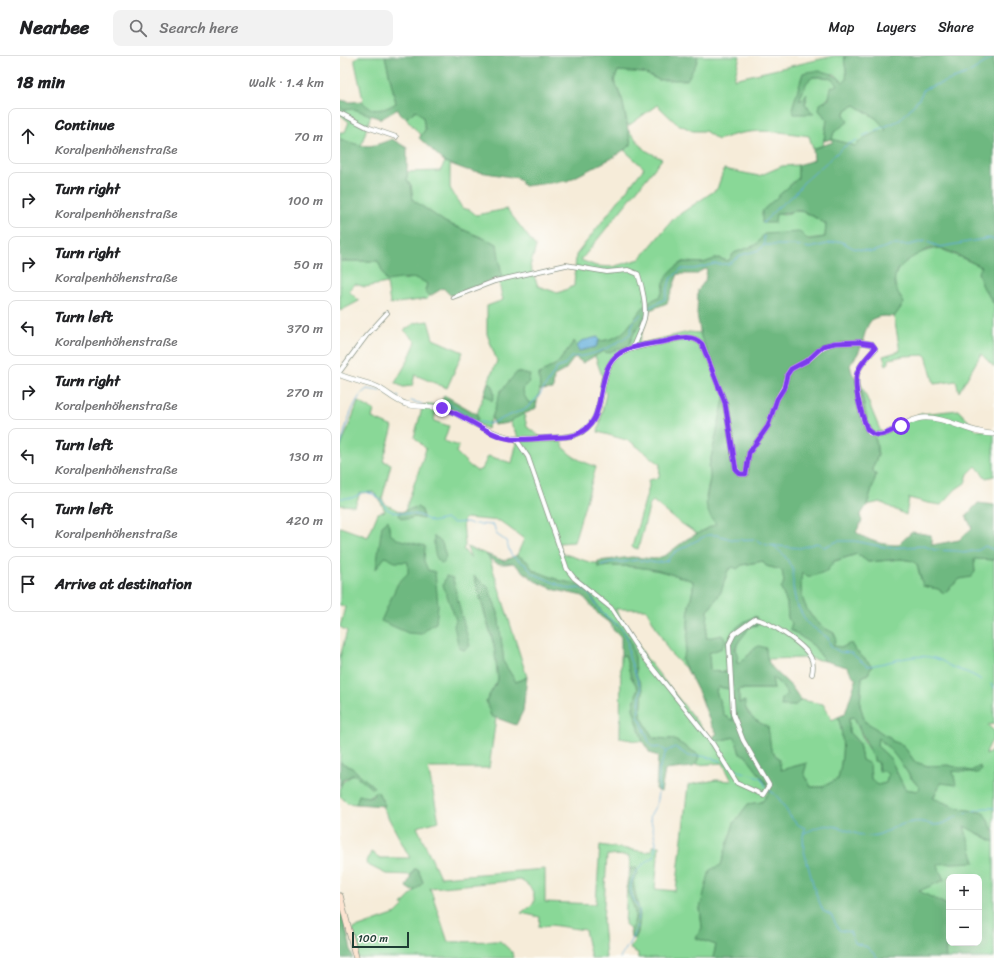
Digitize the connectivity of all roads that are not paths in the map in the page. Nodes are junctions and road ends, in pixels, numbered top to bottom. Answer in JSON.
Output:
{"nodes":[{"id":1,"x":340,"y":114,"type":"edge"},
{"id":2,"x":396,"y":137,"type":"dead end"},
{"id":3,"x":453,"y":297,"type":"dead end"},
{"id":4,"x":387,"y":313,"type":"dead end"},
{"id":5,"x":632,"y":349,"type":"junction"},
{"id":6,"x":340,"y":371,"type":"edge"},
{"id":7,"x":340,"y":375,"type":"edge"},
{"id":8,"x":994,"y":434,"type":"edge"},
{"id":9,"x":516,"y":439,"type":"junction"},
{"id":10,"x":812,"y":674,"type":"dead end"},
{"id":11,"x":340,"y":896,"type":"edge"},
{"id":12,"x":356,"y":958,"type":"edge"}],
"edges":[{"from":1,"to":2,"type":"street"},
{"from":3,"to":5,"type":"street"},
{"from":4,"to":6,"type":"street"},
{"from":5,"to":8,"type":"street"},
{"from":5,"to":9,"type":"street"},
{"from":7,"to":9,"type":"street"},
{"from":9,"to":10,"type":"street"},
{"from":11,"to":12,"type":"main road"}]}
